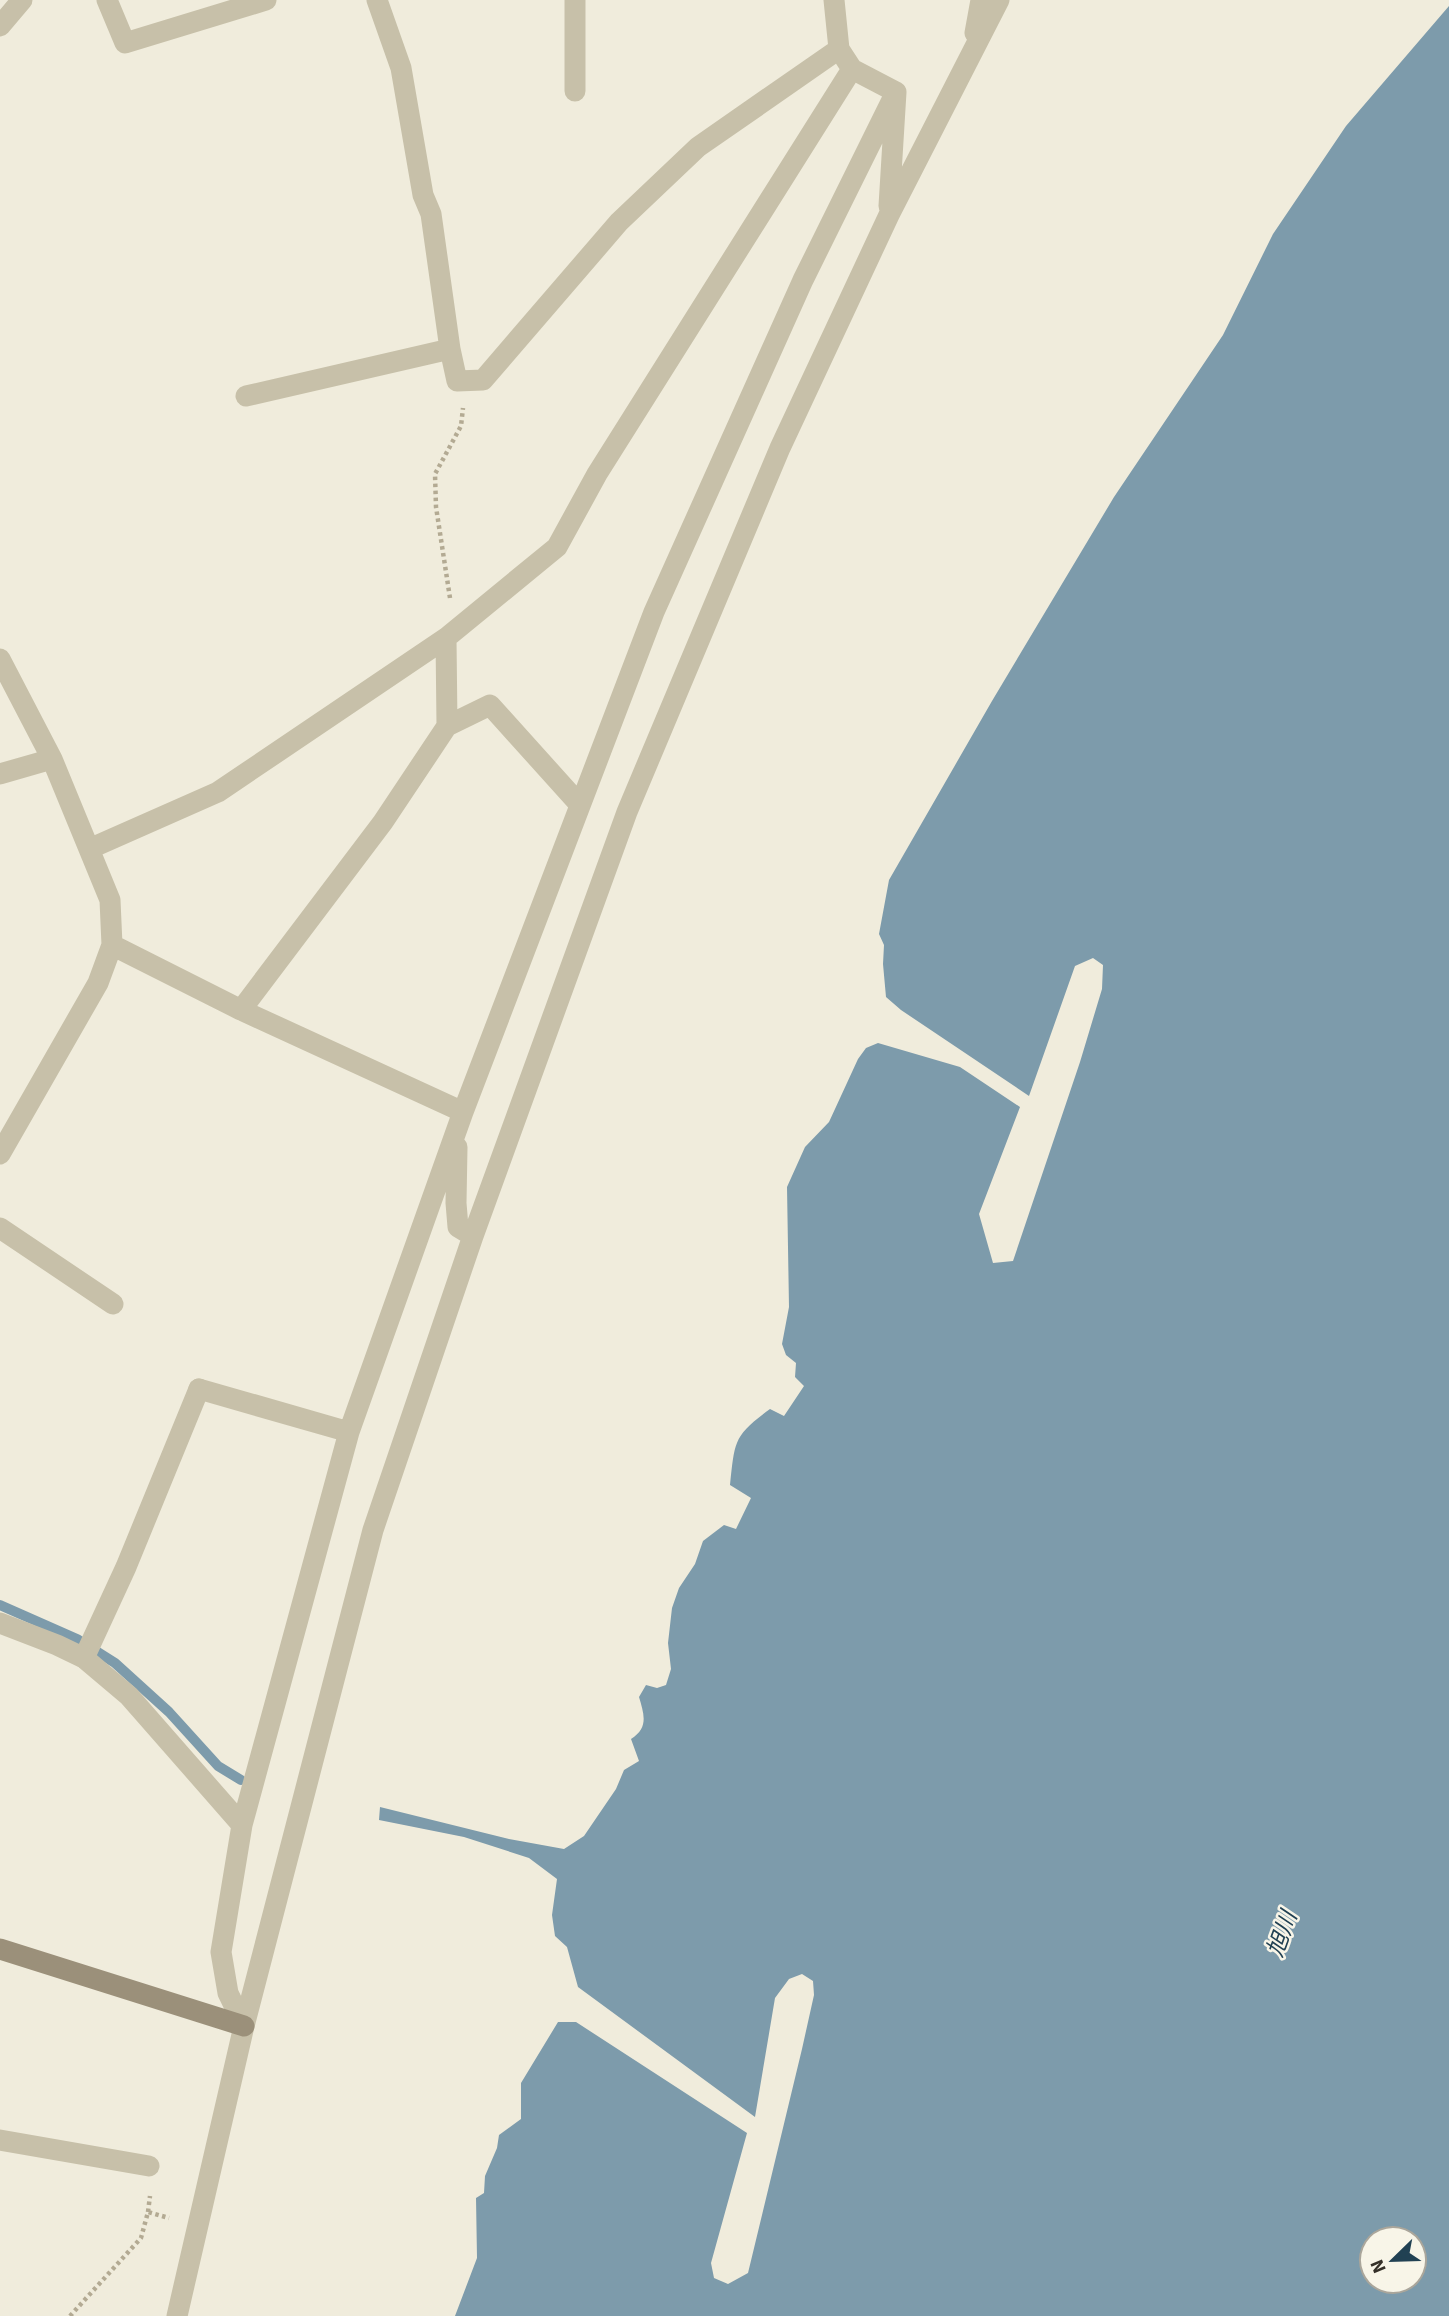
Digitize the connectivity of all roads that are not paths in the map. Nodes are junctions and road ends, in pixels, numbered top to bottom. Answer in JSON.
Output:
{"nodes":[{"id":1,"x":22,"y":0,"type":"edge"},
{"id":2,"x":107,"y":0,"type":"edge"},
{"id":3,"x":266,"y":0,"type":"edge"},
{"id":4,"x":377,"y":0,"type":"edge"},
{"id":5,"x":575,"y":0,"type":"edge"},
{"id":6,"x":834,"y":0,"type":"edge"},
{"id":7,"x":981,"y":0,"type":"edge"},
{"id":8,"x":999,"y":0,"type":"edge"},
{"id":9,"x":0,"y":26,"type":"edge"},
{"id":10,"x":839,"y":49,"type":"junction"},
{"id":11,"x":971,"y":53,"type":"junction"},
{"id":12,"x":852,"y":69,"type":"junction"},
{"id":13,"x":575,"y":92,"type":"dead end"},
{"id":14,"x":896,"y":92,"type":"junction"},
{"id":15,"x":889,"y":215,"type":"junction"},
{"id":16,"x":450,"y":349,"type":"junction"},
{"id":17,"x":246,"y":396,"type":"dead end"},
{"id":18,"x":451,"y":634,"type":"junction"},
{"id":19,"x":0,"y":659,"type":"edge"},
{"id":20,"x":447,"y":726,"type":"junction"},
{"id":21,"x":52,"y":759,"type":"junction"},
{"id":22,"x":0,"y":774,"type":"edge"},
{"id":23,"x":580,"y":805,"type":"junction"},
{"id":24,"x":89,"y":849,"type":"junction"},
{"id":25,"x":112,"y":945,"type":"junction"},
{"id":26,"x":241,"y":1010,"type":"junction"},
{"id":27,"x":460,"y":1120,"type":"junction"},
{"id":28,"x":3,"y":1140,"type":"edge"},
{"id":29,"x":0,"y":1228,"type":"edge"},
{"id":30,"x":473,"y":1236,"type":"junction"},
{"id":31,"x":113,"y":1304,"type":"dead end"},
{"id":32,"x":349,"y":1432,"type":"junction"},
{"id":33,"x":0,"y":1623,"type":"edge"},
{"id":34,"x":88,"y":1650,"type":"junction"},
{"id":35,"x":242,"y":1825,"type":"junction"},
{"id":36,"x":0,"y":1949,"type":"edge"},
{"id":37,"x":244,"y":2026,"type":"junction"},
{"id":38,"x":0,"y":2140,"type":"edge"},
{"id":39,"x":149,"y":2166,"type":"dead end"},
{"id":40,"x":177,"y":2316,"type":"edge"}],
"edges":[{"from":1,"to":9,"type":"street"},
{"from":2,"to":3,"type":"street"},
{"from":4,"to":16,"type":"street"},
{"from":5,"to":13,"type":"street"},
{"from":6,"to":10,"type":"street"},
{"from":7,"to":11,"type":"street"},
{"from":8,"to":11,"type":"street"},
{"from":10,"to":12,"type":"street"},
{"from":10,"to":16,"type":"street"},
{"from":11,"to":15,"type":"street"},
{"from":12,"to":14,"type":"street"},
{"from":12,"to":18,"type":"street"},
{"from":14,"to":15,"type":"street"},
{"from":14,"to":23,"type":"street"},
{"from":15,"to":30,"type":"street"},
{"from":16,"to":17,"type":"street"},
{"from":18,"to":20,"type":"street"},
{"from":18,"to":24,"type":"street"},
{"from":19,"to":21,"type":"street"},
{"from":20,"to":23,"type":"street"},
{"from":20,"to":26,"type":"street"},
{"from":21,"to":22,"type":"street"},
{"from":21,"to":24,"type":"street"},
{"from":23,"to":27,"type":"street"},
{"from":24,"to":25,"type":"street"},
{"from":25,"to":26,"type":"street"},
{"from":25,"to":28,"type":"street"},
{"from":26,"to":27,"type":"street"},
{"from":27,"to":30,"type":"street"},
{"from":27,"to":32,"type":"street"},
{"from":29,"to":31,"type":"street"},
{"from":30,"to":37,"type":"street"},
{"from":32,"to":34,"type":"street"},
{"from":32,"to":35,"type":"street"},
{"from":33,"to":34,"type":"street"},
{"from":34,"to":35,"type":"street"},
{"from":35,"to":37,"type":"street"},
{"from":36,"to":37,"type":"street"},
{"from":37,"to":40,"type":"street"},
{"from":38,"to":39,"type":"street"}]}
